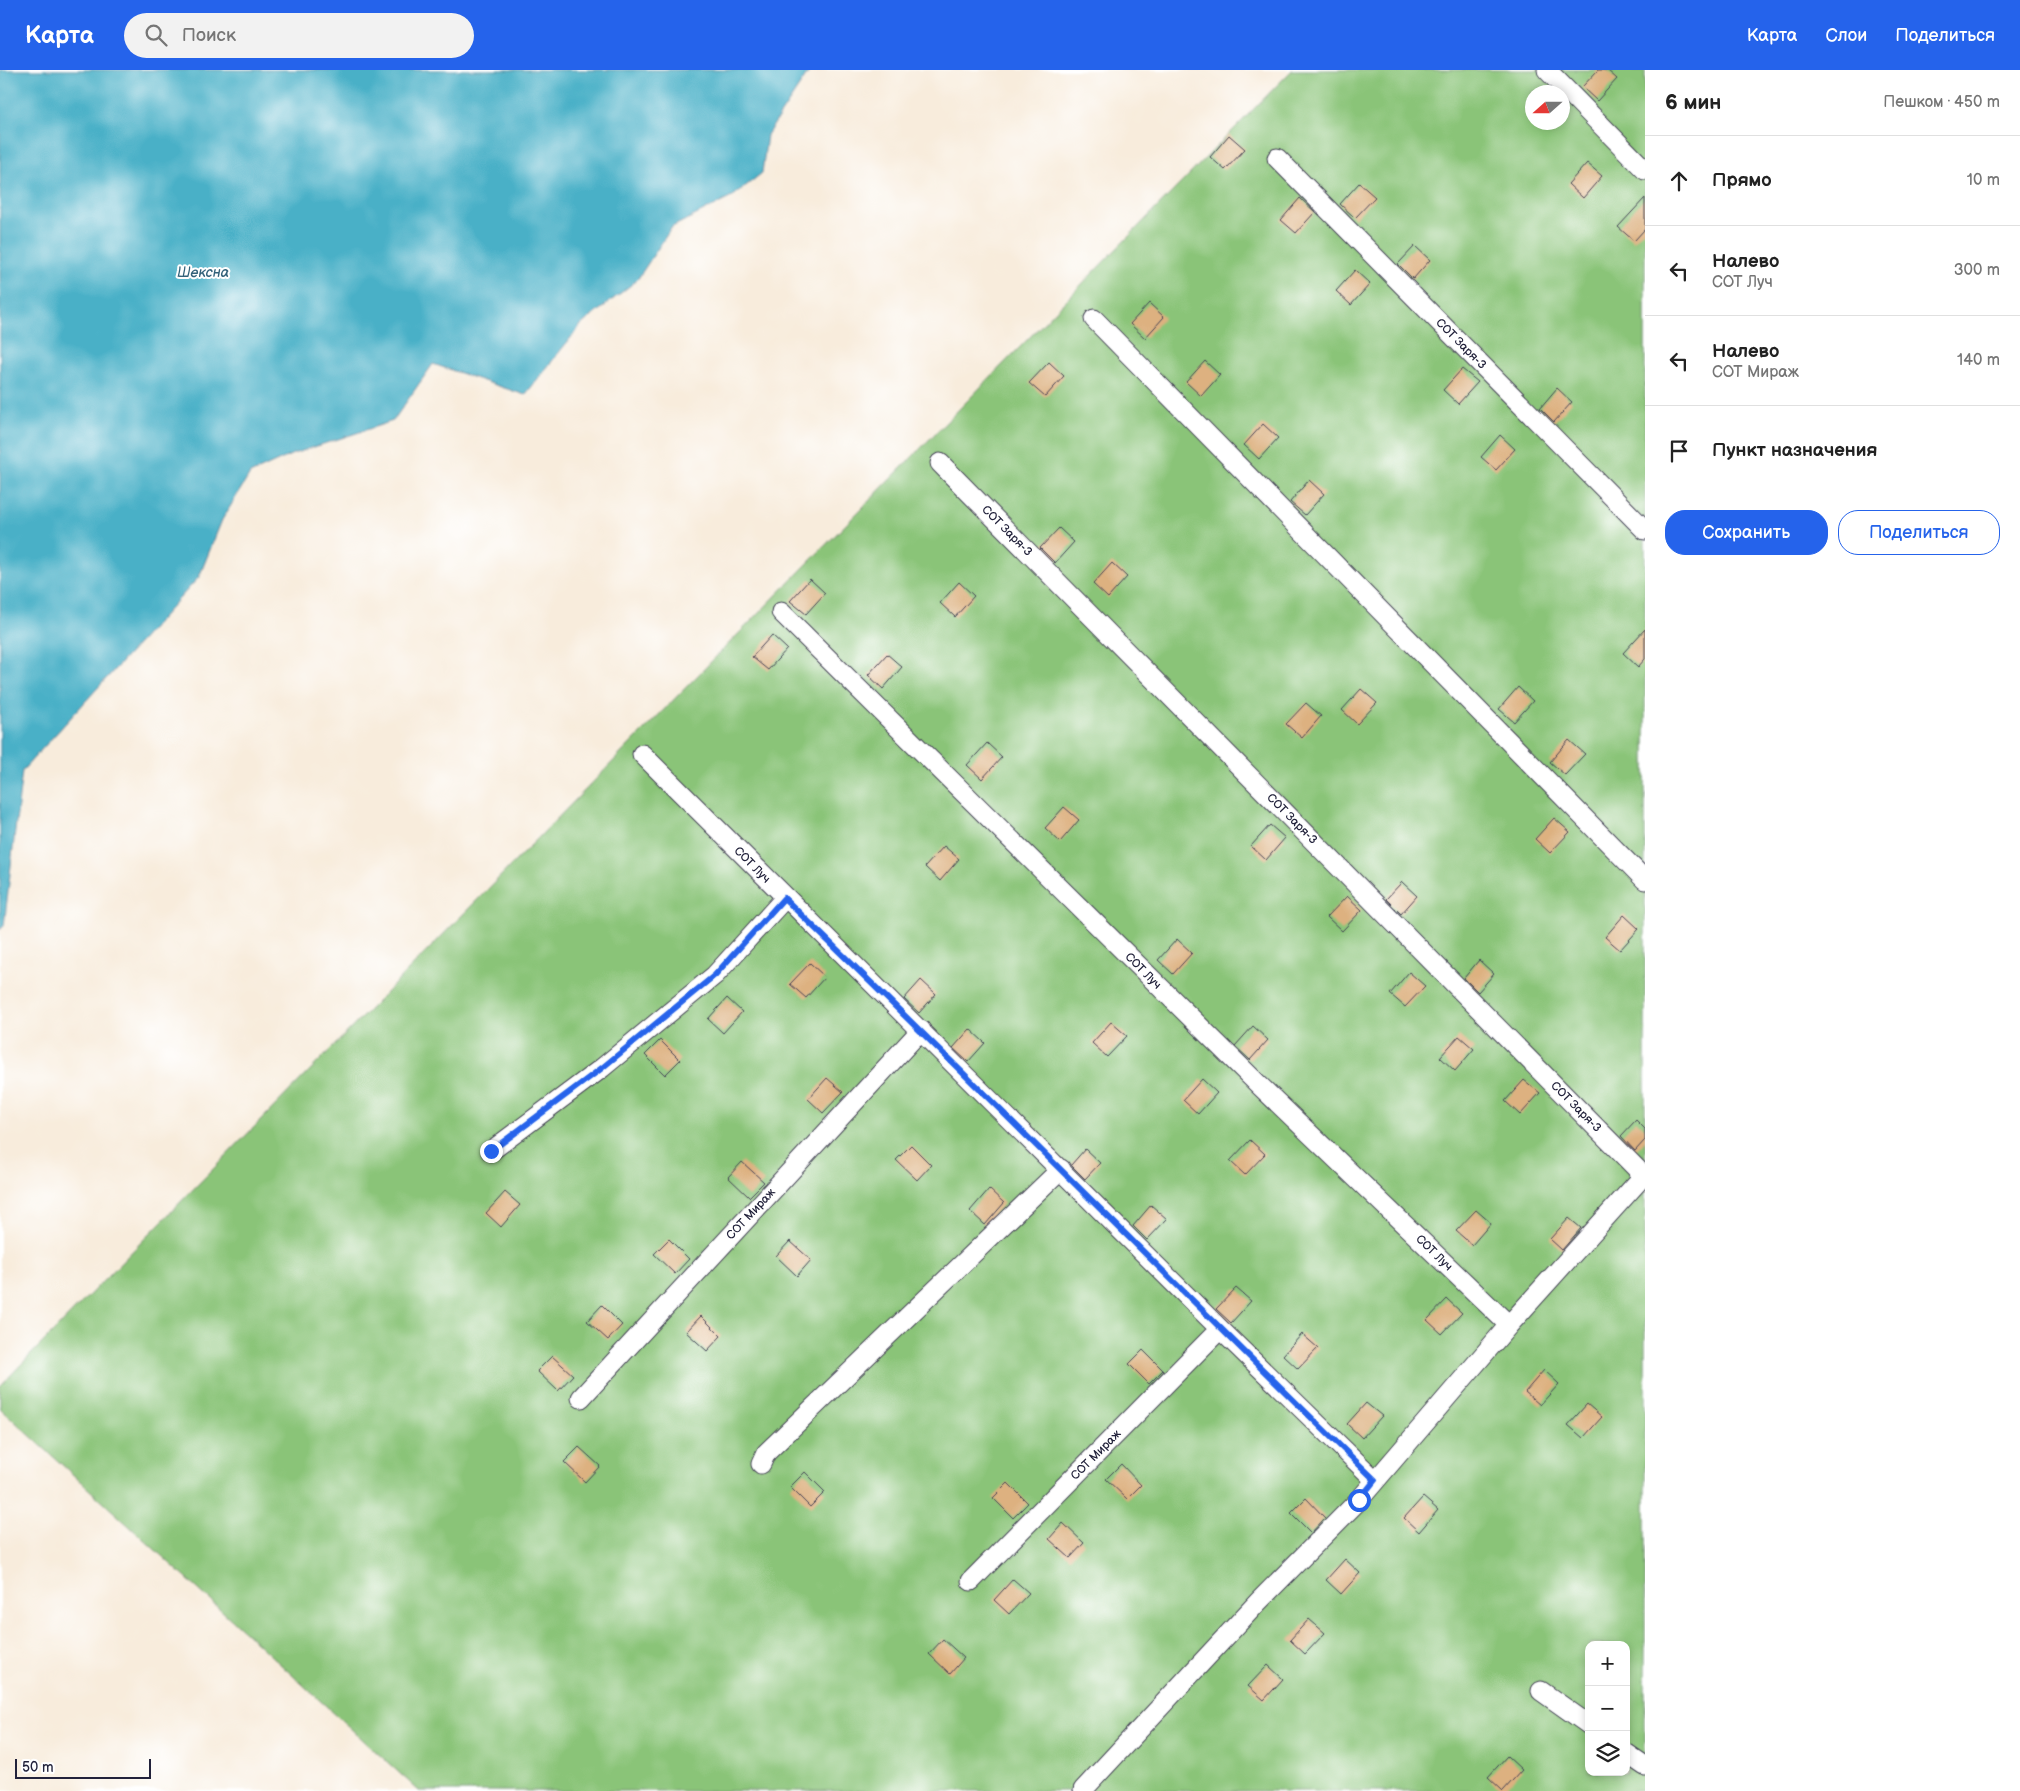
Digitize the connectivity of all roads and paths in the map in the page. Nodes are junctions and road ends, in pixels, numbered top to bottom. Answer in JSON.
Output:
{"nodes":[{"id":1,"x":1547,"y":70,"type":"edge"},
{"id":2,"x":1277,"y":158,"type":"dead end"},
{"id":3,"x":1645,"y":170,"type":"edge"},
{"id":4,"x":1094,"y":320,"type":"dead end"},
{"id":5,"x":940,"y":463,"type":"dead end"},
{"id":6,"x":1645,"y":530,"type":"edge"},
{"id":7,"x":781,"y":612,"type":"dead end"},
{"id":8,"x":642,"y":754,"type":"dead end"},
{"id":9,"x":1645,"y":880,"type":"edge"},
{"id":10,"x":784,"y":898,"type":"junction"},
{"id":11,"x":921,"y":1030,"type":"junction"},
{"id":12,"x":491,"y":1151,"type":"dead end"},
{"id":13,"x":1061,"y":1169,"type":"junction"},
{"id":14,"x":1644,"y":1174,"type":"edge"},
{"id":15,"x":1509,"y":1325,"type":"junction"},
{"id":16,"x":1220,"y":1329,"type":"junction"},
{"id":17,"x":581,"y":1398,"type":"dead end"},
{"id":18,"x":761,"y":1464,"type":"dead end"},
{"id":19,"x":1375,"y":1480,"type":"junction"},
{"id":20,"x":971,"y":1581,"type":"dead end"},
{"id":21,"x":1541,"y":1691,"type":"dead end"},
{"id":22,"x":1585,"y":1722,"type":"edge"},
{"id":23,"x":1630,"y":1756,"type":"edge"},
{"id":24,"x":1645,"y":1766,"type":"edge"},
{"id":25,"x":1083,"y":1790,"type":"edge"}],
"edges":[{"from":1,"to":3,"type":"street"},
{"from":2,"to":6,"type":"street","name":"СОТ Заря-3"},
{"from":4,"to":9,"type":"street"},
{"from":5,"to":14,"type":"street","name":"СОТ Заря-3"},
{"from":7,"to":15,"type":"street","name":"СОТ Луч"},
{"from":8,"to":10,"type":"street","name":"СОТ Луч"},
{"from":10,"to":11,"type":"street","name":"СОТ Луч"},
{"from":10,"to":12,"type":"street"},
{"from":11,"to":13,"type":"street","name":"СОТ Луч"},
{"from":11,"to":17,"type":"street","name":"СОТ Мираж"},
{"from":13,"to":16,"type":"street","name":"СОТ Луч"},
{"from":13,"to":18,"type":"street"},
{"from":14,"to":15,"type":"street"},
{"from":15,"to":19,"type":"street"},
{"from":16,"to":19,"type":"street","name":"СОТ Луч"},
{"from":16,"to":20,"type":"street","name":"СОТ Мираж"},
{"from":19,"to":25,"type":"street"},
{"from":21,"to":22,"type":"street"},
{"from":23,"to":24,"type":"street"}]}
